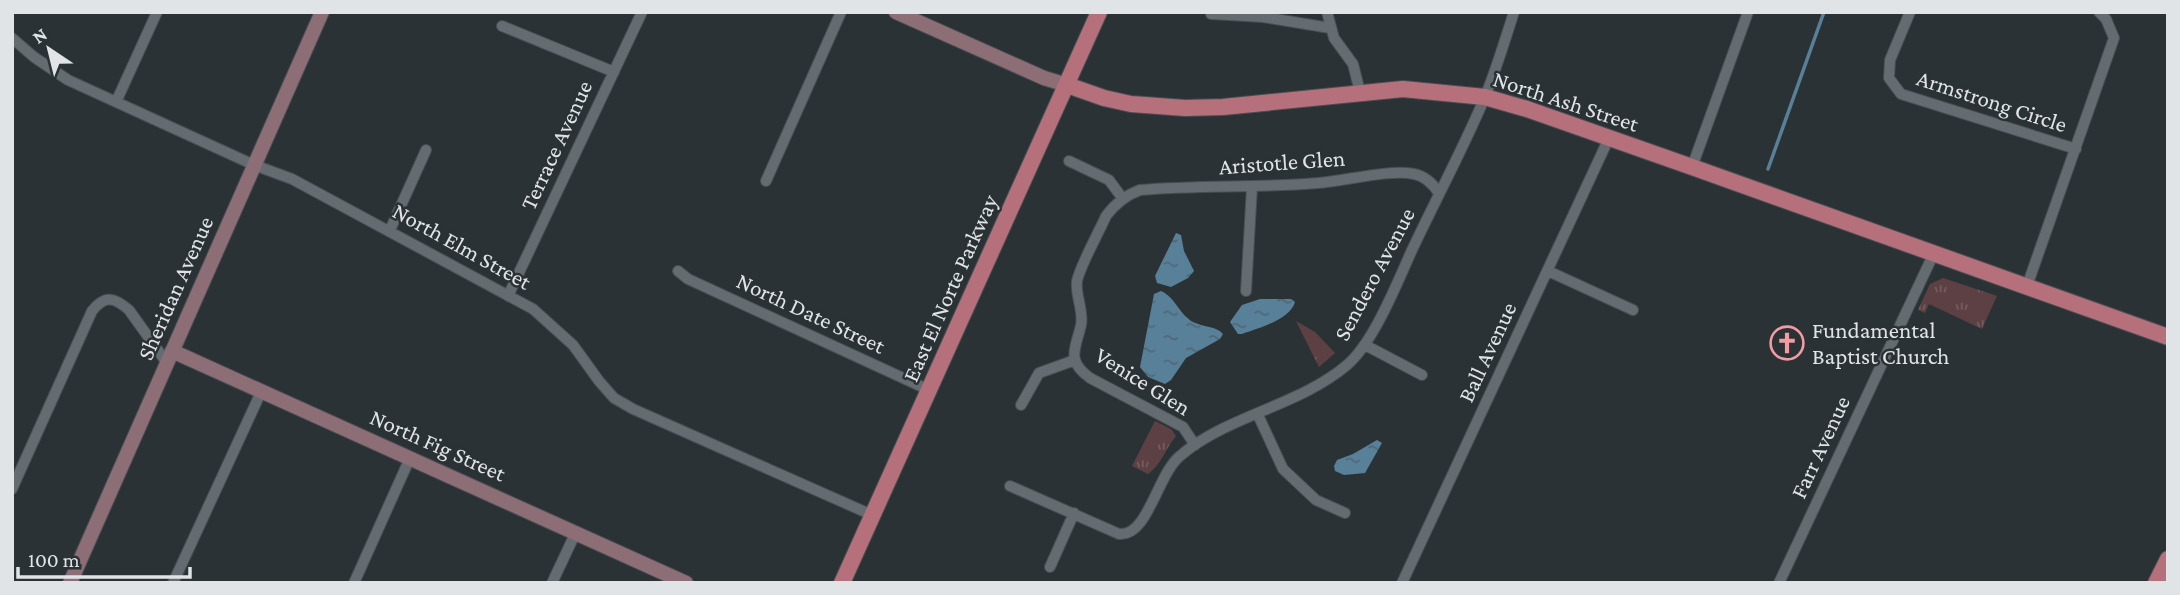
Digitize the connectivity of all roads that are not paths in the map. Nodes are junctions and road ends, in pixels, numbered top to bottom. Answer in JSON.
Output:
{"nodes":[{"id":1,"x":157,"y":12,"type":"edge"},
{"id":2,"x":322,"y":12,"type":"edge"},
{"id":3,"x":642,"y":12,"type":"edge"},
{"id":4,"x":841,"y":12,"type":"edge"},
{"id":5,"x":896,"y":12,"type":"edge"},
{"id":6,"x":1099,"y":12,"type":"edge"},
{"id":7,"x":1327,"y":12,"type":"edge"},
{"id":8,"x":1514,"y":12,"type":"edge"},
{"id":9,"x":1748,"y":12,"type":"edge"},
{"id":10,"x":1910,"y":12,"type":"edge"},
{"id":11,"x":2099,"y":12,"type":"edge"},
{"id":12,"x":1211,"y":14,"type":"edge"},
{"id":13,"x":502,"y":26,"type":"dead end"},
{"id":14,"x":1330,"y":28,"type":"junction"},
{"id":15,"x":12,"y":38,"type":"edge"},
{"id":16,"x":614,"y":72,"type":"junction"},
{"id":17,"x":1067,"y":85,"type":"junction"},
{"id":18,"x":1360,"y":92,"type":"junction"},
{"id":19,"x":1485,"y":97,"type":"junction"},
{"id":20,"x":116,"y":102,"type":"junction"},
{"id":21,"x":1609,"y":138,"type":"junction"},
{"id":22,"x":2076,"y":149,"type":"junction"},
{"id":23,"x":426,"y":150,"type":"dead end"},
{"id":24,"x":1069,"y":161,"type":"dead end"},
{"id":25,"x":254,"y":166,"type":"junction"},
{"id":26,"x":1692,"y":167,"type":"junction"},
{"id":27,"x":766,"y":181,"type":"dead end"},
{"id":28,"x":1252,"y":187,"type":"junction"},
{"id":29,"x":1439,"y":192,"type":"junction"},
{"id":30,"x":1123,"y":199,"type":"junction"},
{"id":31,"x":390,"y":230,"type":"junction"},
{"id":32,"x":1934,"y":253,"type":"junction"},
{"id":33,"x":678,"y":271,"type":"dead end"},
{"id":34,"x":1548,"y":271,"type":"junction"},
{"id":35,"x":2027,"y":286,"type":"junction"},
{"id":36,"x":1246,"y":291,"type":"dead end"},
{"id":37,"x":508,"y":296,"type":"junction"},
{"id":38,"x":1633,"y":310,"type":"dead end"},
{"id":39,"x":2168,"y":337,"type":"edge"},
{"id":40,"x":1365,"y":345,"type":"junction"},
{"id":41,"x":170,"y":357,"type":"junction"},
{"id":42,"x":1075,"y":360,"type":"junction"},
{"id":43,"x":1422,"y":375,"type":"dead end"},
{"id":44,"x":262,"y":390,"type":"junction"},
{"id":45,"x":929,"y":390,"type":"junction"},
{"id":46,"x":1021,"y":405,"type":"dead end"},
{"id":47,"x":1258,"y":415,"type":"junction"},
{"id":48,"x":1195,"y":445,"type":"junction"},
{"id":49,"x":410,"y":458,"type":"junction"},
{"id":50,"x":1010,"y":486,"type":"dead end"},
{"id":51,"x":12,"y":489,"type":"edge"},
{"id":52,"x":1074,"y":513,"type":"junction"},
{"id":53,"x":1345,"y":513,"type":"dead end"},
{"id":54,"x":872,"y":515,"type":"junction"},
{"id":55,"x":576,"y":532,"type":"junction"},
{"id":56,"x":2168,"y":559,"type":"edge"},
{"id":57,"x":1050,"y":567,"type":"dead end"},
{"id":58,"x":70,"y":583,"type":"edge"},
{"id":59,"x":173,"y":583,"type":"edge"},
{"id":60,"x":354,"y":583,"type":"edge"},
{"id":61,"x":552,"y":583,"type":"edge"},
{"id":62,"x":686,"y":583,"type":"edge"},
{"id":63,"x":842,"y":583,"type":"edge"},
{"id":64,"x":1402,"y":583,"type":"edge"},
{"id":65,"x":1779,"y":583,"type":"edge"},
{"id":66,"x":2156,"y":583,"type":"edge"}],
"edges":[{"from":1,"to":20,"type":"street"},
{"from":2,"to":25,"type":"street","name":"Sheridan Avenue"},
{"from":3,"to":16,"type":"street","name":"Terrace Avenue"},
{"from":4,"to":27,"type":"street"},
{"from":5,"to":17,"type":"street","name":"North Ash Street"},
{"from":6,"to":17,"type":"main road","name":"East El Norte Parkway"},
{"from":7,"to":14,"type":"street"},
{"from":8,"to":19,"type":"street","name":"Sendero Avenue"},
{"from":9,"to":26,"type":"street"},
{"from":10,"to":22,"type":"street","name":"Armstrong Circle"},
{"from":11,"to":22,"type":"street","name":"Armstrong Circle"},
{"from":12,"to":14,"type":"street"},
{"from":13,"to":16,"type":"street"},
{"from":14,"to":18,"type":"street"},
{"from":15,"to":20,"type":"street","name":"North Elm Street"},
{"from":16,"to":37,"type":"street","name":"Terrace Avenue"},
{"from":17,"to":18,"type":"main road","name":"North Ash Street"},
{"from":17,"to":45,"type":"main road","name":"East El Norte Parkway"},
{"from":18,"to":19,"type":"main road","name":"North Ash Street"},
{"from":19,"to":21,"type":"main road","name":"North Ash Street"},
{"from":19,"to":29,"type":"street","name":"Sendero Avenue"},
{"from":20,"to":25,"type":"street","name":"North Elm Street"},
{"from":21,"to":26,"type":"main road","name":"North Ash Street"},
{"from":21,"to":34,"type":"street","name":"Ball Avenue"},
{"from":22,"to":35,"type":"street","name":"Armstrong Circle"},
{"from":23,"to":31,"type":"street"},
{"from":24,"to":30,"type":"street"},
{"from":25,"to":31,"type":"street","name":"North Elm Street"},
{"from":25,"to":41,"type":"street","name":"Sheridan Avenue"},
{"from":26,"to":32,"type":"main road","name":"North Ash Street"},
{"from":28,"to":29,"type":"street","name":"Aristotle Glen"},
{"from":28,"to":30,"type":"street","name":"Aristotle Glen"},
{"from":28,"to":36,"type":"street"},
{"from":29,"to":40,"type":"street","name":"Sendero Avenue"},
{"from":30,"to":42,"type":"street","name":"Venice Glen"},
{"from":31,"to":37,"type":"street","name":"North Elm Street"},
{"from":32,"to":35,"type":"main road","name":"North Ash Street"},
{"from":32,"to":65,"type":"street","name":"Farr Avenue"},
{"from":33,"to":45,"type":"street","name":"North Date Street"},
{"from":34,"to":38,"type":"street"},
{"from":34,"to":64,"type":"street","name":"Ball Avenue"},
{"from":35,"to":39,"type":"main road","name":"North Ash Street"},
{"from":37,"to":54,"type":"street","name":"North Elm Street"},
{"from":40,"to":43,"type":"street"},
{"from":40,"to":47,"type":"street","name":"Sendero Avenue"},
{"from":41,"to":44,"type":"street","name":"North Fig Street"},
{"from":41,"to":51,"type":"street"},
{"from":41,"to":58,"type":"street","name":"Sheridan Avenue"},
{"from":42,"to":46,"type":"street"},
{"from":42,"to":48,"type":"street","name":"Venice Glen"},
{"from":44,"to":49,"type":"street","name":"North Fig Street"},
{"from":44,"to":59,"type":"street"},
{"from":45,"to":54,"type":"main road","name":"East El Norte Parkway"},
{"from":47,"to":48,"type":"street","name":"Sendero Avenue"},
{"from":47,"to":53,"type":"street"},
{"from":48,"to":52,"type":"street","name":"Sendero Avenue"},
{"from":49,"to":55,"type":"street","name":"North Fig Street"},
{"from":49,"to":60,"type":"street"},
{"from":50,"to":52,"type":"street"},
{"from":52,"to":57,"type":"street"},
{"from":54,"to":63,"type":"main road","name":"East El Norte Parkway"},
{"from":55,"to":61,"type":"street"},
{"from":55,"to":62,"type":"street","name":"North Fig Street"},
{"from":56,"to":66,"type":"main road"}]}
